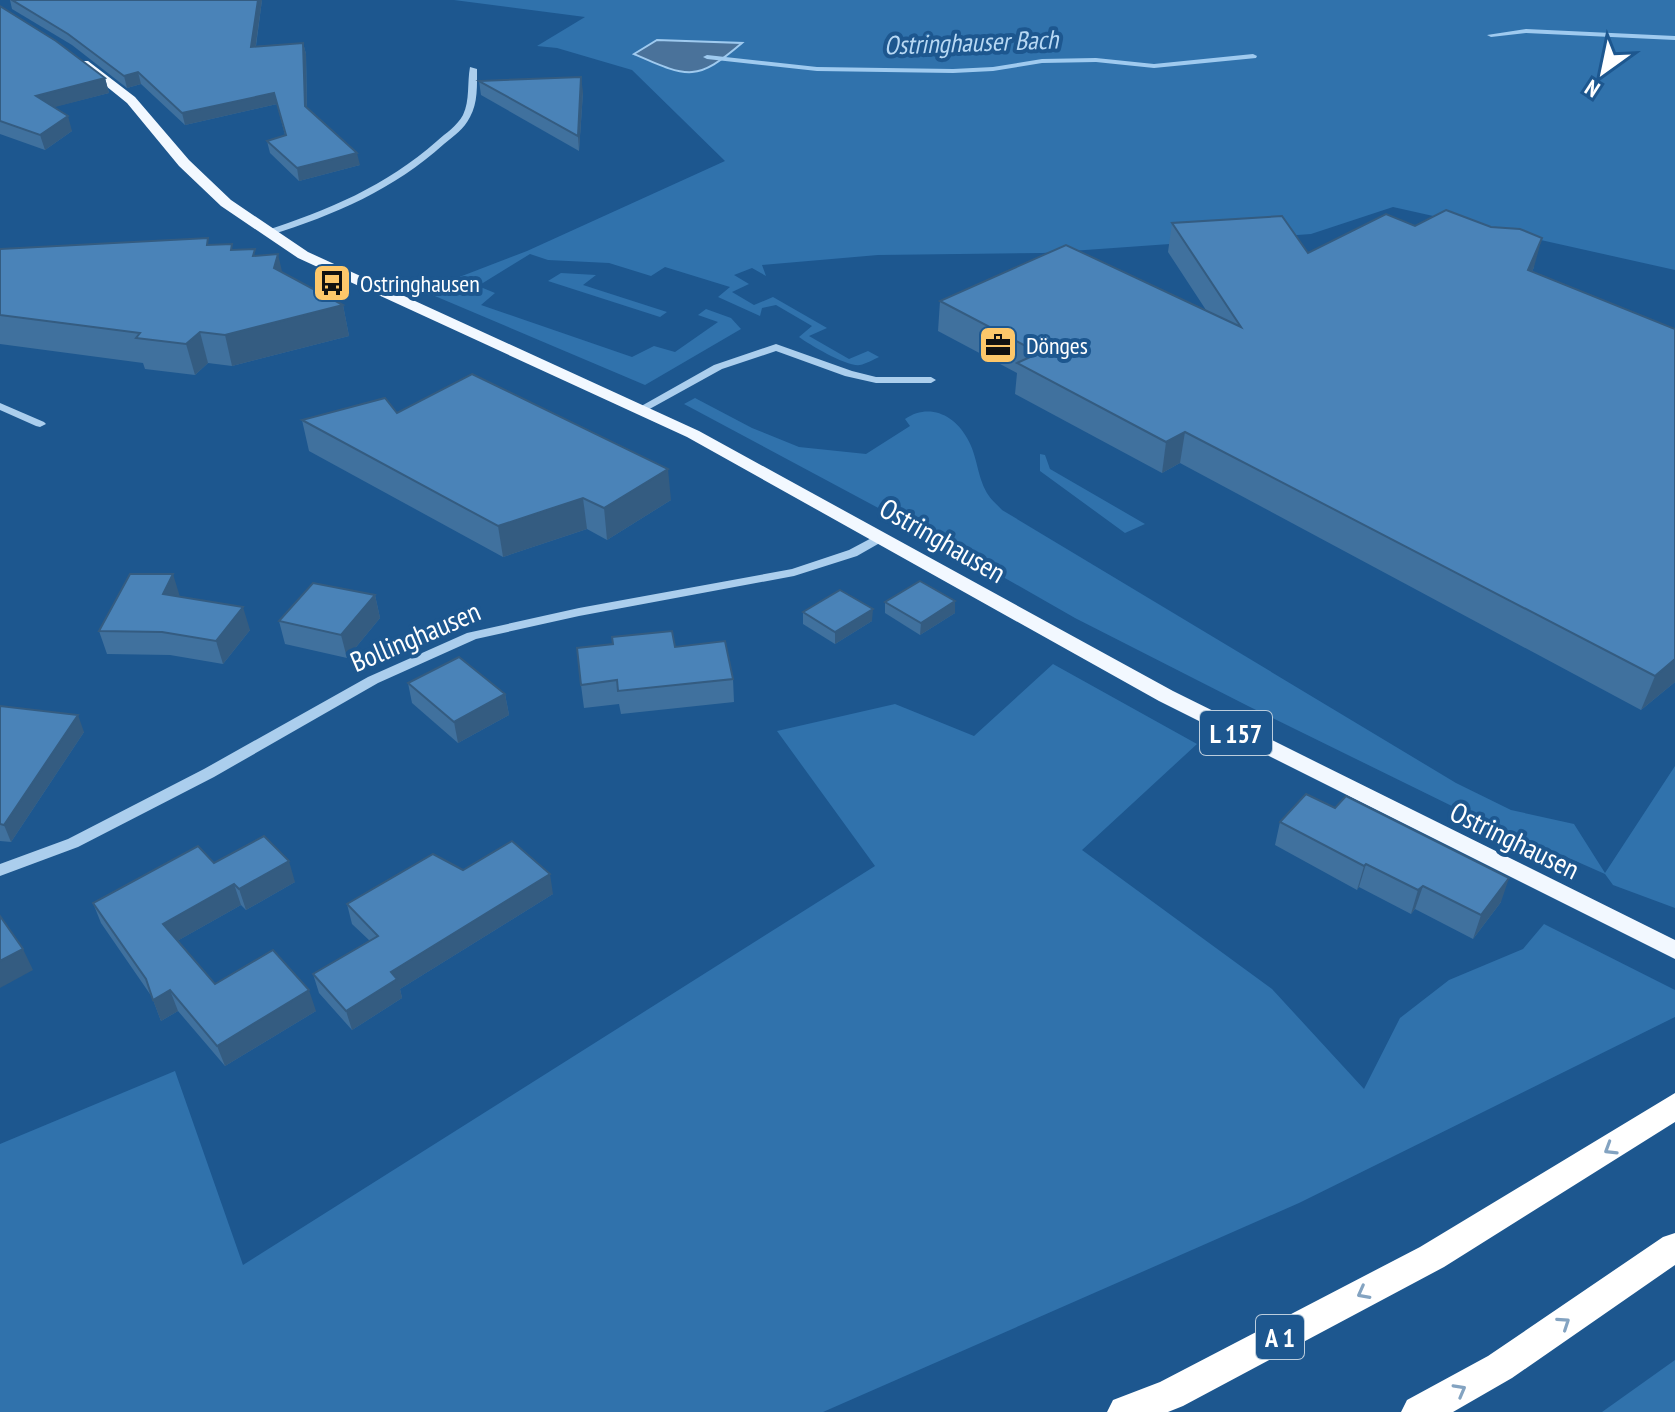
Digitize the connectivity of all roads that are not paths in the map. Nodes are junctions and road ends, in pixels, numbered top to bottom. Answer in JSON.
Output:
{"nodes":[{"id":1,"x":73,"y":55,"type":"edge"},
{"id":2,"x":473,"y":69,"type":"dead end"},
{"id":3,"x":267,"y":233,"type":"junction"},
{"id":4,"x":931,"y":380,"type":"dead end"},
{"id":5,"x":0,"y":406,"type":"edge"},
{"id":6,"x":642,"y":409,"type":"junction"},
{"id":7,"x":40,"y":424,"type":"dead end"},
{"id":8,"x":881,"y":537,"type":"junction"},
{"id":9,"x":0,"y":870,"type":"edge"},
{"id":10,"x":1675,"y":950,"type":"edge"},
{"id":11,"x":1675,"y":1106,"type":"edge"},
{"id":12,"x":1675,"y":1247,"type":"edge"},
{"id":13,"x":1125,"y":1412,"type":"edge"},
{"id":14,"x":1419,"y":1412,"type":"edge"}],
"edges":[{"from":1,"to":3,"type":"main road","name":"Ostringhausen","number":"L 157"},
{"from":2,"to":3,"type":"street"},
{"from":3,"to":6,"type":"main road","name":"Ostringhausen","number":"L 157"},
{"from":4,"to":6,"type":"street"},
{"from":5,"to":7,"type":"street"},
{"from":6,"to":8,"type":"main road","name":"Ostringhausen","number":"L 157"},
{"from":8,"to":9,"type":"street","name":"Bollinghausen"},
{"from":8,"to":10,"type":"main road","name":"Ostringhausen","number":"L 157"},
{"from":11,"to":13,"type":"highway","number":"A 1","one_way":true},
{"from":14,"to":12,"type":"highway","one_way":true}]}
